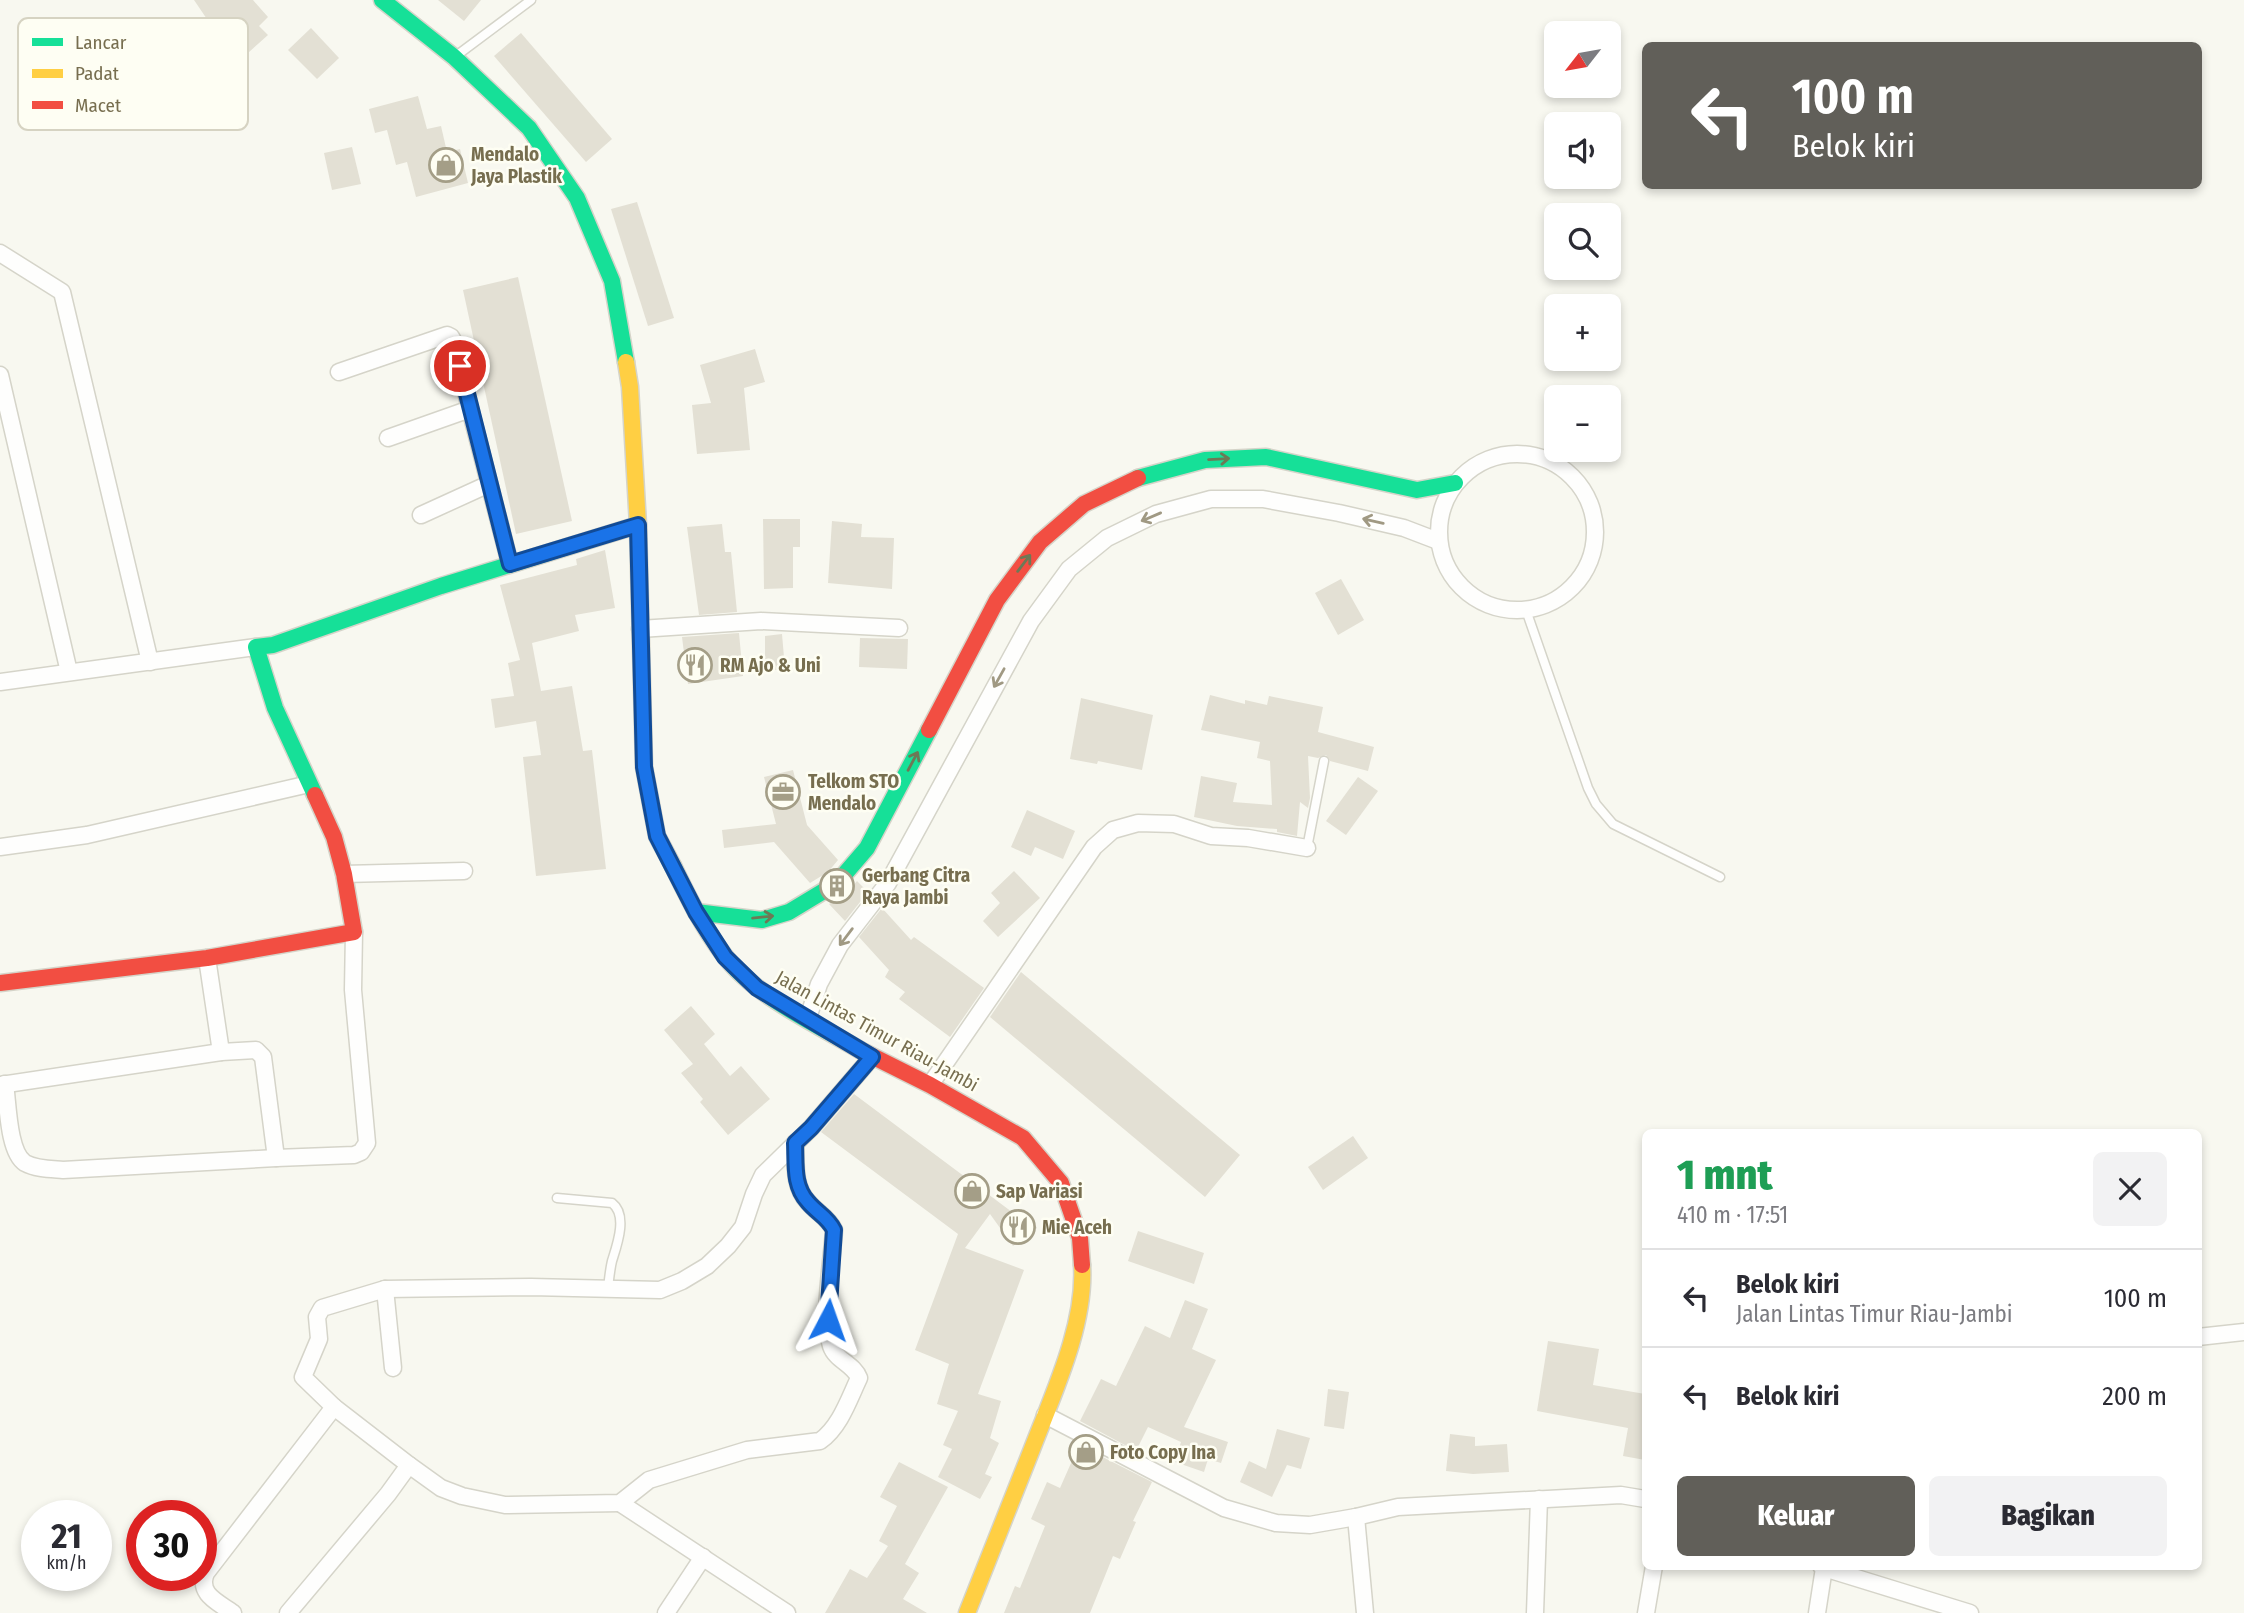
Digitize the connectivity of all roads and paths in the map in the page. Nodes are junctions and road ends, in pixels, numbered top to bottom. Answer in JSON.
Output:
{"nodes":[{"id":1,"x":382,"y":0,"type":"edge"},
{"id":2,"x":531,"y":0,"type":"edge"},
{"id":3,"x":454,"y":57,"type":"junction"},
{"id":4,"x":0,"y":253,"type":"edge"},
{"id":5,"x":339,"y":372,"type":"dead end"},
{"id":6,"x":0,"y":375,"type":"edge"},
{"id":7,"x":470,"y":409,"type":"junction"},
{"id":8,"x":388,"y":438,"type":"dead end"},
{"id":9,"x":1455,"y":483,"type":"junction"},
{"id":10,"x":489,"y":484,"type":"junction"},
{"id":11,"x":421,"y":515,"type":"dead end"},
{"id":12,"x":638,"y":525,"type":"junction"},
{"id":13,"x":1438,"y":541,"type":"junction"},
{"id":14,"x":510,"y":564,"type":"junction"},
{"id":15,"x":1526,"y":610,"type":"junction"},
{"id":16,"x":899,"y":628,"type":"dead end"},
{"id":17,"x":640,"y":629,"type":"junction"},
{"id":18,"x":256,"y":647,"type":"junction"},
{"id":19,"x":150,"y":662,"type":"junction"},
{"id":20,"x":69,"y":673,"type":"junction"},
{"id":21,"x":0,"y":682,"type":"edge"},
{"id":22,"x":1324,"y":761,"type":"dead end"},
{"id":23,"x":309,"y":784,"type":"junction"},
{"id":24,"x":0,"y":846,"type":"edge"},
{"id":25,"x":1307,"y":848,"type":"joint"},
{"id":26,"x":464,"y":872,"type":"dead end"},
{"id":27,"x":344,"y":874,"type":"junction"},
{"id":28,"x":1720,"y":877,"type":"dead end"},
{"id":29,"x":696,"y":912,"type":"junction"},
{"id":30,"x":354,"y":932,"type":"junction"},
{"id":31,"x":207,"y":958,"type":"junction"},
{"id":32,"x":0,"y":983,"type":"edge"},
{"id":33,"x":808,"y":1018,"type":"junction"},
{"id":34,"x":221,"y":1052,"type":"junction"},
{"id":35,"x":872,"y":1057,"type":"junction"},
{"id":36,"x":3,"y":1084,"type":"edge"},
{"id":37,"x":930,"y":1085,"type":"junction"},
{"id":38,"x":795,"y":1143,"type":"junction"},
{"id":39,"x":276,"y":1158,"type":"junction"},
{"id":40,"x":557,"y":1198,"type":"dead end"},
{"id":41,"x":386,"y":1289,"type":"junction"},
{"id":42,"x":608,"y":1289,"type":"junction"},
{"id":43,"x":2244,"y":1332,"type":"edge"},
{"id":44,"x":2202,"y":1337,"type":"edge"},
{"id":45,"x":393,"y":1368,"type":"dead end"},
{"id":46,"x":334,"y":1407,"type":"junction"},
{"id":47,"x":1045,"y":1415,"type":"junction"},
{"id":48,"x":409,"y":1465,"type":"junction"},
{"id":49,"x":1642,"y":1498,"type":"edge"},
{"id":50,"x":1539,"y":1499,"type":"junction"},
{"id":51,"x":620,"y":1503,"type":"junction"},
{"id":52,"x":1356,"y":1517,"type":"junction"},
{"id":53,"x":703,"y":1557,"type":"junction"},
{"id":54,"x":1653,"y":1570,"type":"edge"},
{"id":55,"x":1822,"y":1570,"type":"edge"},
{"id":56,"x":1832,"y":1570,"type":"edge"},
{"id":57,"x":233,"y":1613,"type":"edge"},
{"id":58,"x":288,"y":1613,"type":"edge"},
{"id":59,"x":666,"y":1613,"type":"edge"},
{"id":60,"x":786,"y":1613,"type":"edge"},
{"id":61,"x":967,"y":1613,"type":"edge"},
{"id":62,"x":1365,"y":1613,"type":"edge"},
{"id":63,"x":1535,"y":1613,"type":"edge"},
{"id":64,"x":1646,"y":1613,"type":"edge"},
{"id":65,"x":1817,"y":1613,"type":"edge"},
{"id":66,"x":1970,"y":1613,"type":"edge"}],
"edges":[{"from":1,"to":3,"type":"main road","name":"Jalan Lintas Timur Riau-Jambi"},
{"from":2,"to":3,"type":"lane"},
{"from":3,"to":12,"type":"main road","name":"Jalan Lintas Timur Riau-Jambi"},
{"from":4,"to":19,"type":"street"},
{"from":5,"to":7,"type":"street"},
{"from":6,"to":20,"type":"street"},
{"from":7,"to":8,"type":"street"},
{"from":7,"to":10,"type":"street"},
{"from":9,"to":13,"type":"street"},
{"from":9,"to":15,"type":"street"},
{"from":29,"to":9,"type":"main road","one_way":true},
{"from":10,"to":11,"type":"street"},
{"from":10,"to":14,"type":"street"},
{"from":12,"to":14,"type":"main road"},
{"from":12,"to":17,"type":"main road","name":"Jalan Lintas Timur Riau-Jambi"},
{"from":13,"to":15,"type":"street"},
{"from":13,"to":33,"type":"street","one_way":true},
{"from":14,"to":18,"type":"main road"},
{"from":15,"to":28,"type":"lane"},
{"from":16,"to":17,"type":"street"},
{"from":17,"to":29,"type":"main road","name":"Jalan Lintas Timur Riau-Jambi"},
{"from":18,"to":19,"type":"street"},
{"from":18,"to":23,"type":"main road"},
{"from":19,"to":20,"type":"street"},
{"from":20,"to":21,"type":"street"},
{"from":22,"to":25,"type":"lane"},
{"from":23,"to":24,"type":"street"},
{"from":23,"to":27,"type":"main road"},
{"from":25,"to":37,"type":"street"},
{"from":26,"to":27,"type":"street"},
{"from":27,"to":30,"type":"main road"},
{"from":29,"to":33,"type":"main road","name":"Jalan Lintas Timur Riau-Jambi"},
{"from":30,"to":31,"type":"main road"},
{"from":30,"to":39,"type":"street"},
{"from":31,"to":32,"type":"main road"},
{"from":31,"to":34,"type":"street"},
{"from":33,"to":35,"type":"main road","name":"Jalan Lintas Timur Riau-Jambi"},
{"from":34,"to":36,"type":"street"},
{"from":34,"to":39,"type":"street"},
{"from":35,"to":37,"type":"main road","name":"Jalan Lintas Timur Riau-Jambi"},
{"from":35,"to":38,"type":"street"},
{"from":36,"to":39,"type":"street"},
{"from":37,"to":47,"type":"main road","name":"Jalan Lintas Timur Riau-Jambi"},
{"from":38,"to":42,"type":"street"},
{"from":38,"to":51,"type":"street"},
{"from":40,"to":42,"type":"lane"},
{"from":41,"to":42,"type":"street"},
{"from":41,"to":45,"type":"street"},
{"from":41,"to":46,"type":"street"},
{"from":43,"to":44,"type":"street"},
{"from":46,"to":48,"type":"street"},
{"from":46,"to":57,"type":"street"},
{"from":47,"to":52,"type":"street"},
{"from":47,"to":61,"type":"main road","name":"Jalan Lintas Timur Riau-Jambi"},
{"from":48,"to":51,"type":"street"},
{"from":48,"to":58,"type":"street"},
{"from":49,"to":50,"type":"street"},
{"from":50,"to":52,"type":"street"},
{"from":50,"to":63,"type":"street"},
{"from":51,"to":53,"type":"street"},
{"from":52,"to":62,"type":"street"},
{"from":53,"to":59,"type":"street"},
{"from":53,"to":60,"type":"street"},
{"from":54,"to":64,"type":"street"},
{"from":55,"to":65,"type":"street"},
{"from":56,"to":66,"type":"street"}]}
